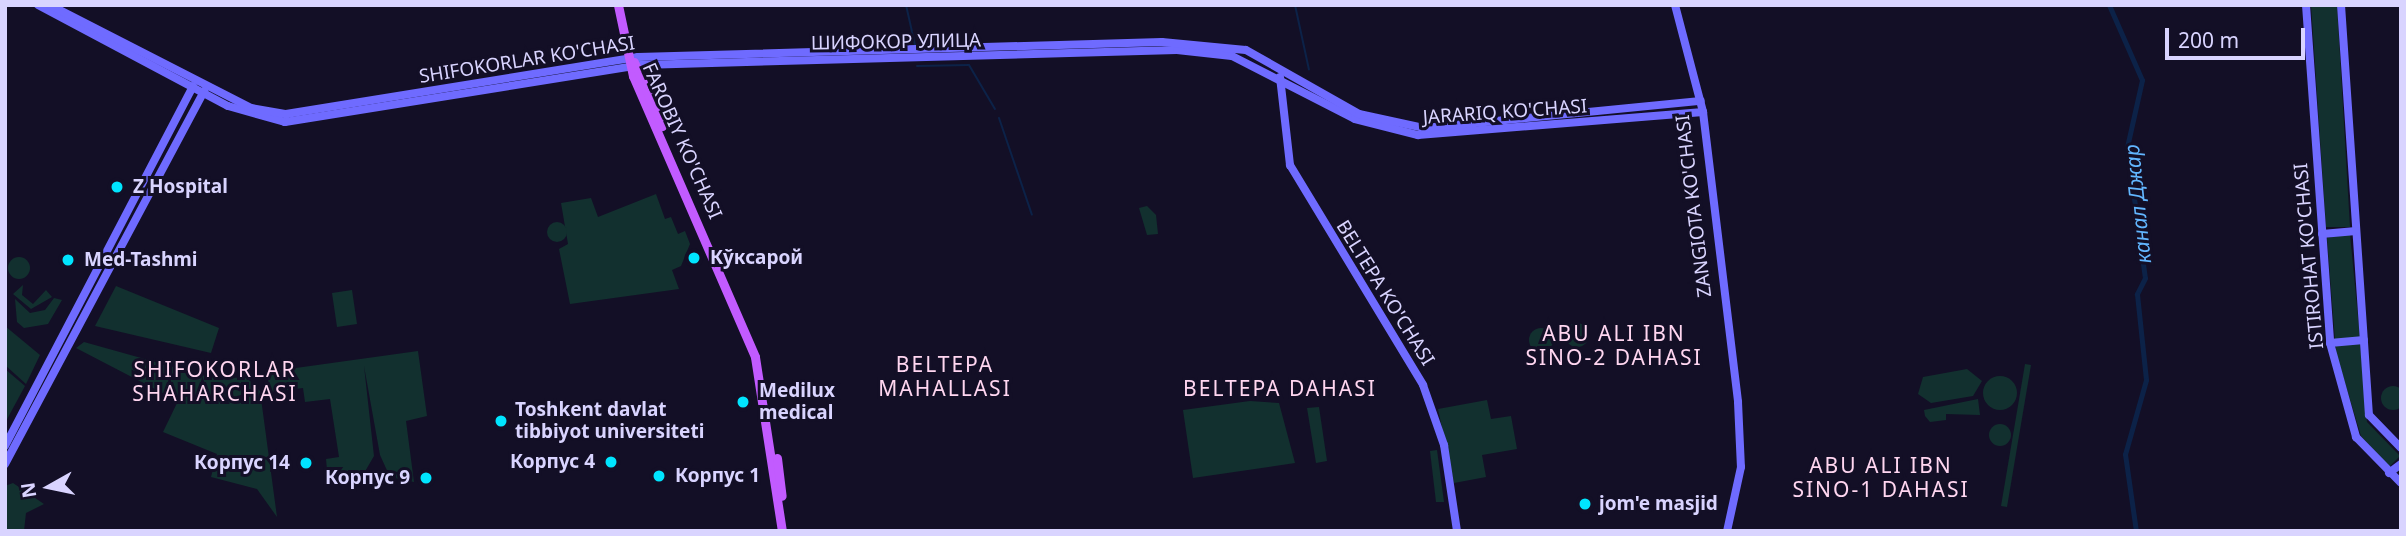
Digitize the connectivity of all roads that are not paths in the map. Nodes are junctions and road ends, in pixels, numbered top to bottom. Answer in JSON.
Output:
{"nodes":[{"id":1,"x":38,"y":5,"type":"edge"},
{"id":2,"x":50,"y":5,"type":"edge"},
{"id":3,"x":620,"y":5,"type":"edge"},
{"id":4,"x":1673,"y":5,"type":"edge"},
{"id":5,"x":2306,"y":5,"type":"edge"},
{"id":6,"x":2341,"y":5,"type":"edge"},
{"id":7,"x":1114,"y":47,"type":"junction"},
{"id":8,"x":632,"y":62,"type":"junction"},
{"id":9,"x":1280,"y":77,"type":"junction"},
{"id":10,"x":194,"y":84,"type":"junction"},
{"id":11,"x":204,"y":89,"type":"junction"},
{"id":12,"x":1328,"y":101,"type":"junction"},
{"id":13,"x":1699,"y":101,"type":"junction"},
{"id":14,"x":1701,"y":112,"type":"junction"},
{"id":15,"x":1494,"y":126,"type":"junction"},
{"id":16,"x":2356,"y":231,"type":"junction"},
{"id":17,"x":2322,"y":234,"type":"junction"},
{"id":18,"x":85,"y":300,"type":"junction"},
{"id":19,"x":2364,"y":340,"type":"junction"},
{"id":20,"x":2330,"y":343,"type":"junction"},
{"id":21,"x":5,"y":446,"type":"edge"},
{"id":22,"x":2401,"y":449,"type":"edge"},
{"id":23,"x":5,"y":464,"type":"edge"},
{"id":24,"x":2401,"y":464,"type":"edge"},
{"id":25,"x":2389,"y":473,"type":"junction"},
{"id":26,"x":2401,"y":483,"type":"edge"},
{"id":27,"x":782,"y":531,"type":"edge"},
{"id":28,"x":787,"y":531,"type":"edge"},
{"id":29,"x":1457,"y":531,"type":"edge"},
{"id":30,"x":1725,"y":531,"type":"edge"}],
"edges":[{"from":1,"to":10,"type":"main road","name":"SHIFOKORLAR KO'CHASI"},
{"from":2,"to":10,"type":"main road","name":"SHIFOKORLAR KO'CHASI"},
{"from":3,"to":8,"type":"main road","name":"FAROBIY KO'CHASI"},
{"from":4,"to":13,"type":"main road","name":"ZANGIOTA KO'CHASI"},
{"from":5,"to":17,"type":"main road","name":"ISTIROHAT KO'CHASI"},
{"from":6,"to":16,"type":"main road"},
{"from":7,"to":8,"type":"main road","name":"ШИФОКОР УЛИЦА"},
{"from":7,"to":9,"type":"main road","name":"JARARIQ KO'CHASI"},
{"from":7,"to":12,"type":"main road","name":"JARARIQ KO'CHASI"},
{"from":8,"to":11,"type":"main road","name":"SHIFOKORLAR KO'CHASI"},
{"from":8,"to":27,"type":"main road","name":"FAROBIY KO'CHASI"},
{"from":8,"to":28,"type":"main road","name":"FAROBIY KO'CHASI"},
{"from":9,"to":12,"type":"main road","name":"JARARIQ KO'CHASI"},
{"from":9,"to":29,"type":"main road","name":"BELTEPA KO'CHASI"},
{"from":10,"to":11,"type":"main road","name":"SHIFOKORLAR KO'CHASI"},
{"from":10,"to":18,"type":"main road"},
{"from":11,"to":18,"type":"main road"},
{"from":12,"to":15,"type":"main road","name":"JARARIQ KO'CHASI"},
{"from":13,"to":14,"type":"main road","name":"ZANGIOTA KO'CHASI"},
{"from":13,"to":15,"type":"main road","name":"JARARIQ KO'CHASI"},
{"from":14,"to":15,"type":"main road","name":"JARARIQ KO'CHASI"},
{"from":14,"to":30,"type":"main road","name":"ZANGIOTA KO'CHASI"},
{"from":16,"to":17,"type":"main road"},
{"from":16,"to":19,"type":"main road"},
{"from":17,"to":20,"type":"main road","name":"ISTIROHAT KO'CHASI"},
{"from":18,"to":21,"type":"main road"},
{"from":18,"to":23,"type":"main road"},
{"from":19,"to":20,"type":"main road"},
{"from":19,"to":22,"type":"main road"},
{"from":20,"to":25,"type":"main road","name":"ISTIROHAT KO'CHASI"},
{"from":24,"to":25,"type":"main road"},
{"from":25,"to":26,"type":"main road","name":"ISTIROHAT KO'CHASI"}]}
